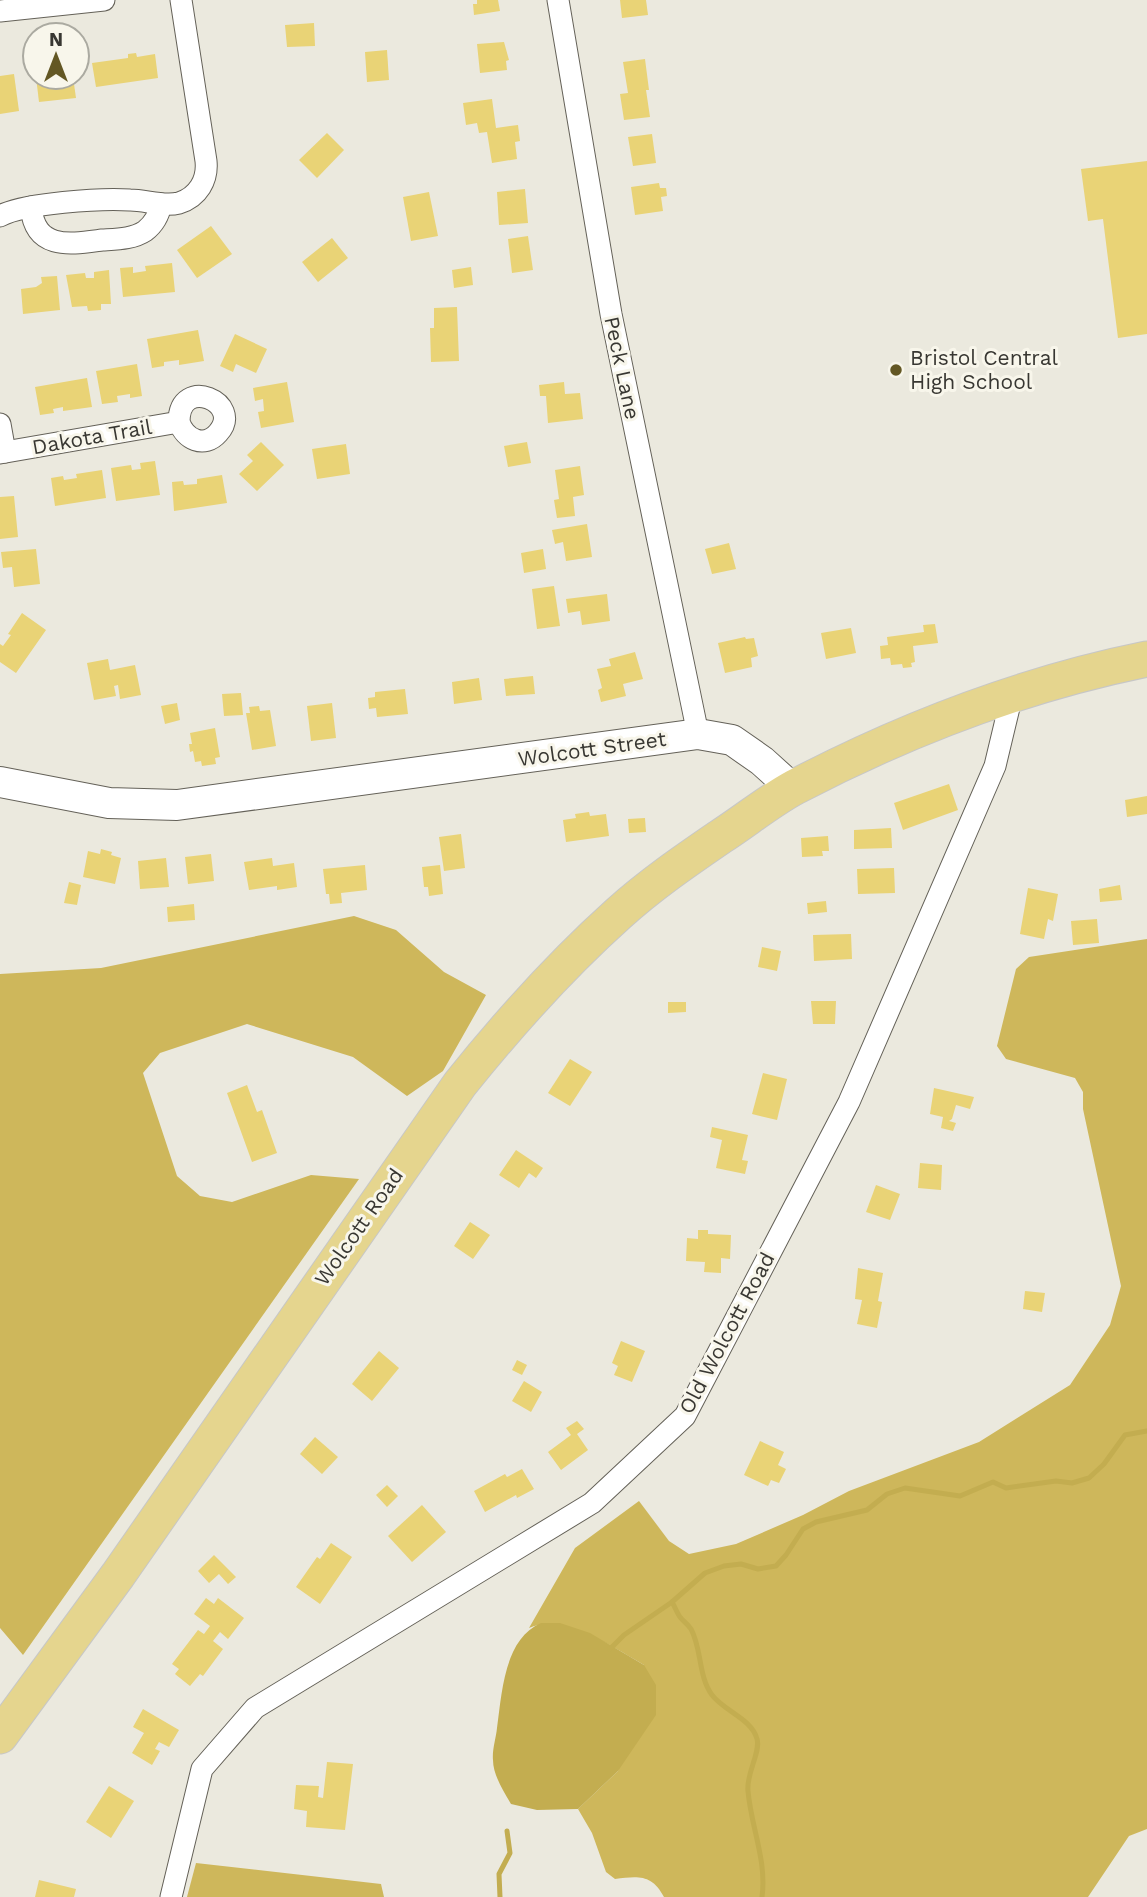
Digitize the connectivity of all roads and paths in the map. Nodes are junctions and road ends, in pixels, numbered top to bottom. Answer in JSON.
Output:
{"nodes":[{"id":1,"x":103,"y":0,"type":"edge"},
{"id":2,"x":181,"y":0,"type":"edge"},
{"id":3,"x":558,"y":0,"type":"edge"},
{"id":4,"x":0,"y":11,"type":"edge"},
{"id":5,"x":162,"y":204,"type":"junction"},
{"id":6,"x":31,"y":207,"type":"junction"},
{"id":7,"x":0,"y":216,"type":"edge"},
{"id":8,"x":179,"y":422,"type":"dead end"},
{"id":9,"x":0,"y":424,"type":"edge"},
{"id":10,"x":2,"y":453,"type":"edge"},
{"id":11,"x":1147,"y":659,"type":"edge"},
{"id":12,"x":1012,"y":695,"type":"junction"},
{"id":13,"x":698,"y":734,"type":"junction"},
{"id":14,"x":0,"y":782,"type":"edge"},
{"id":15,"x":793,"y":789,"type":"junction"},
{"id":16,"x":0,"y":1736,"type":"edge"},
{"id":17,"x":171,"y":1897,"type":"edge"}],
"edges":[{"from":1,"to":4,"type":"street"},
{"from":2,"to":5,"type":"street"},
{"from":3,"to":13,"type":"street","name":"Peck Lane"},
{"from":5,"to":6,"type":"street"},
{"from":5,"to":6,"type":"street"},
{"from":6,"to":7,"type":"street"},
{"from":8,"to":10,"type":"street","name":"Dakota Trail"},
{"from":9,"to":10,"type":"street"},
{"from":11,"to":12,"type":"main road"},
{"from":12,"to":15,"type":"main road"},
{"from":12,"to":17,"type":"street","name":"Old Wolcott Road"},
{"from":13,"to":14,"type":"main road","name":"Wolcott Street"},
{"from":13,"to":15,"type":"main road","name":"Wolcott Street"},
{"from":15,"to":16,"type":"main road","name":"Wolcott Road"}]}
